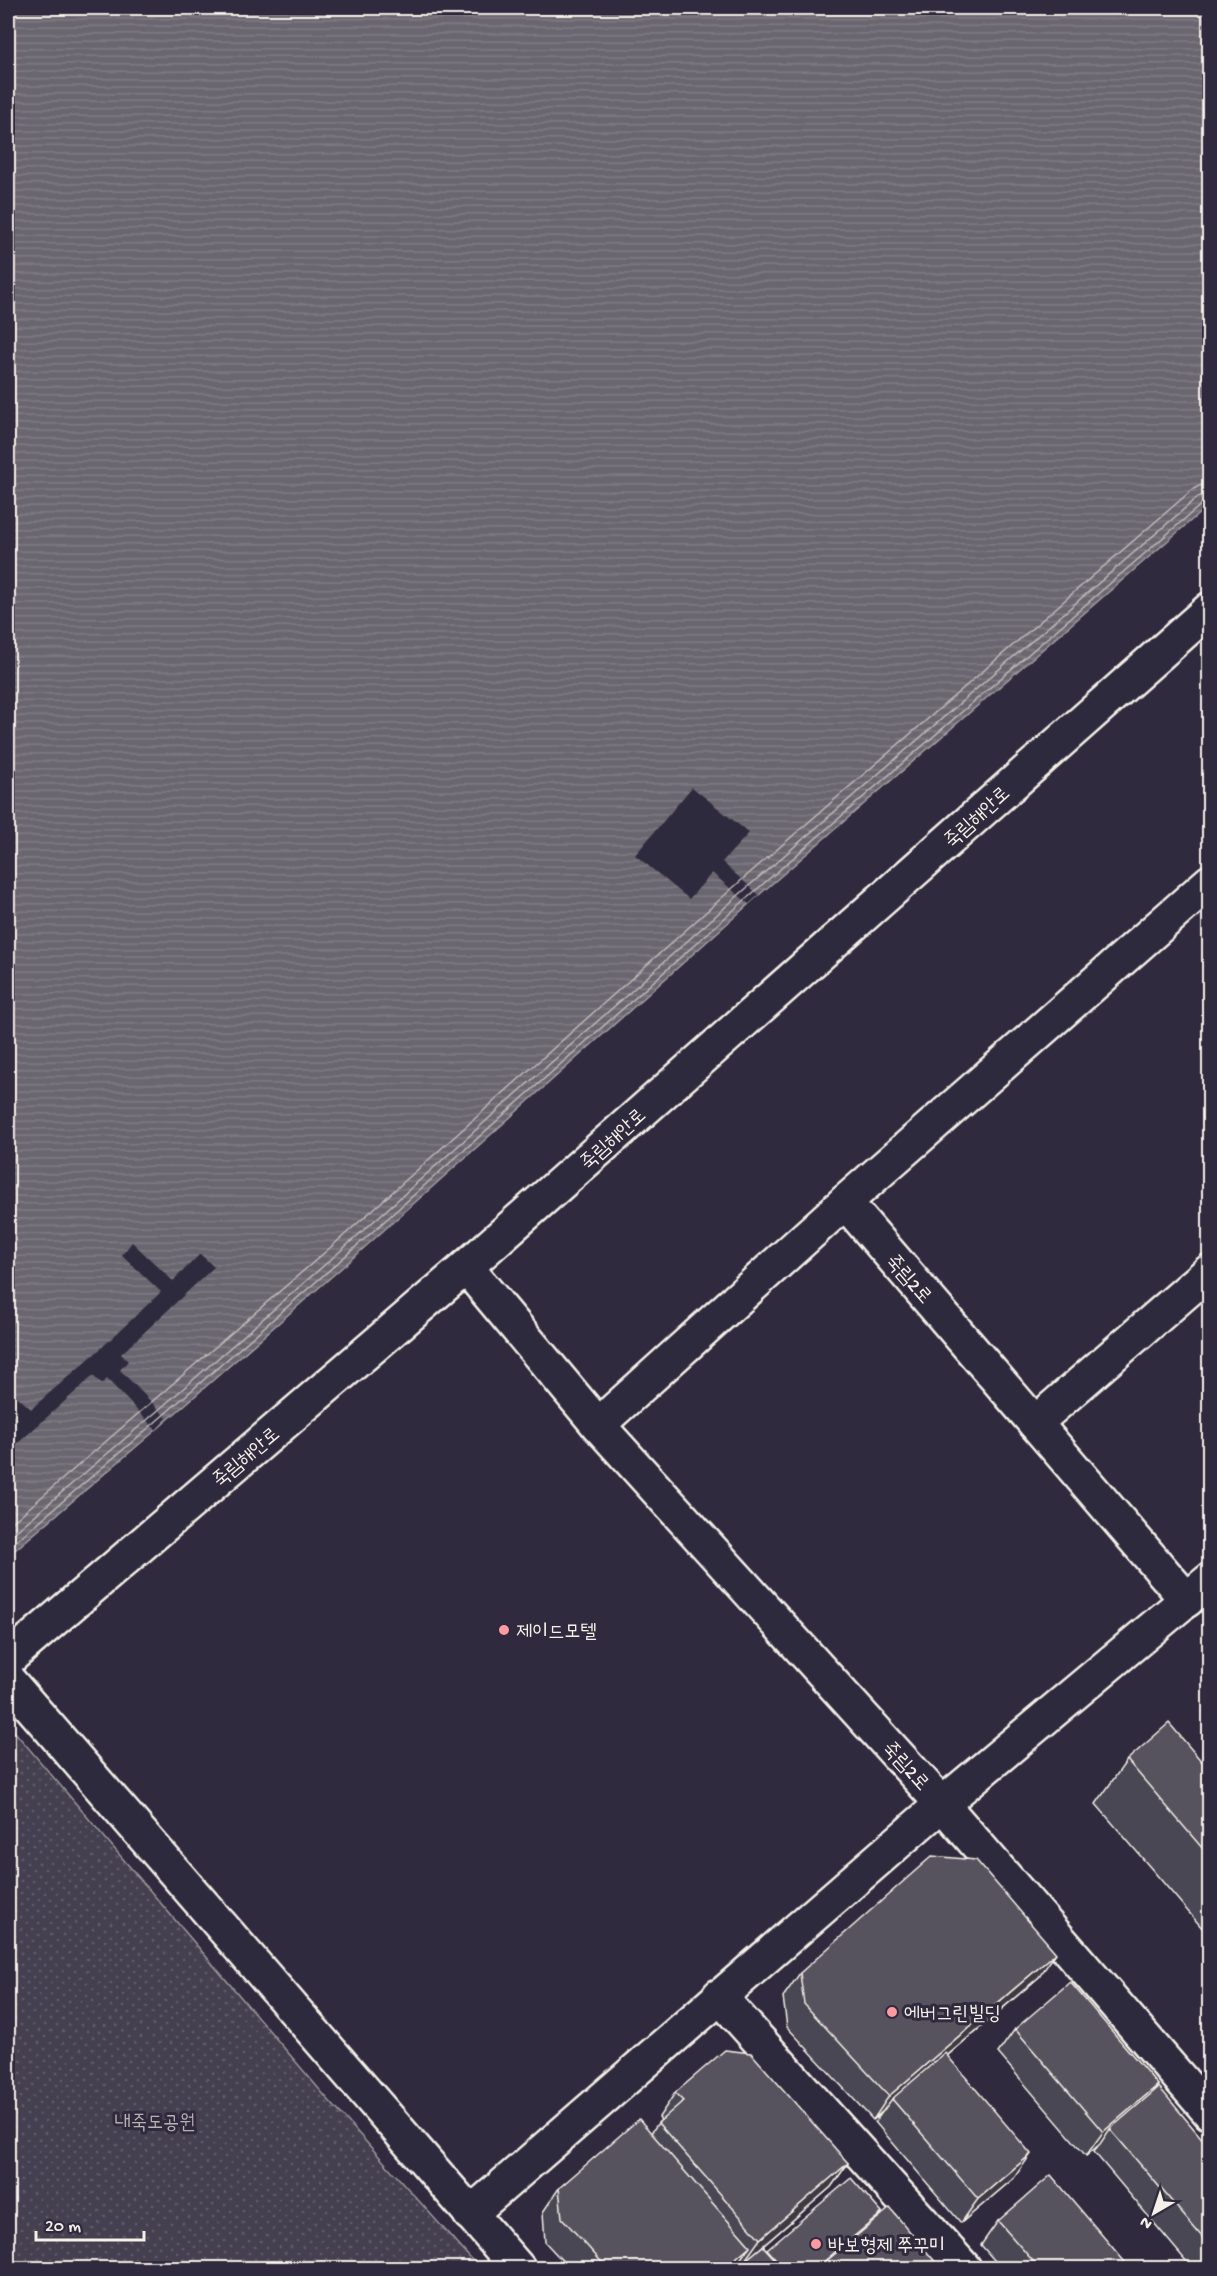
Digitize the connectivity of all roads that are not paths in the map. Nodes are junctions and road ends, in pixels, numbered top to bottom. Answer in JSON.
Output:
{"nodes":[{"id":1,"x":1209,"y":609,"type":"edge"},
{"id":2,"x":1209,"y":882,"type":"edge"},
{"id":3,"x":845,"y":1202,"type":"junction"},
{"id":4,"x":466,"y":1267,"type":"junction"},
{"id":5,"x":1209,"y":1270,"type":"edge"},
{"id":6,"x":1035,"y":1424,"type":"junction"},
{"id":7,"x":598,"y":1425,"type":"junction"},
{"id":8,"x":1198,"y":1590,"type":"edge"},
{"id":9,"x":8,"y":1659,"type":"edge"},
{"id":10,"x":8,"y":1680,"type":"edge"},
{"id":11,"x":942,"y":1804,"type":"junction"},
{"id":12,"x":719,"y":1996,"type":"junction"},
{"id":13,"x":1209,"y":2112,"type":"edge"},
{"id":14,"x":470,"y":2214,"type":"junction"},
{"id":15,"x":518,"y":2268,"type":"edge"},
{"id":16,"x":964,"y":2268,"type":"edge"}],
"edges":[{"from":1,"to":4,"type":"street","name":"죽림해안로"},
{"from":2,"to":3,"type":"street"},
{"from":3,"to":6,"type":"street","name":"죽림2로"},
{"from":3,"to":7,"type":"street"},
{"from":4,"to":7,"type":"street","name":"죽림2로"},
{"from":4,"to":9,"type":"street","name":"죽림해안로"},
{"from":5,"to":6,"type":"street"},
{"from":6,"to":8,"type":"street","name":"죽림2로"},
{"from":7,"to":11,"type":"street","name":"죽림2로"},
{"from":8,"to":11,"type":"street"},
{"from":10,"to":14,"type":"street"},
{"from":11,"to":12,"type":"street"},
{"from":11,"to":13,"type":"street","name":"죽림2로"},
{"from":12,"to":14,"type":"street"},
{"from":12,"to":16,"type":"street"},
{"from":14,"to":15,"type":"street"}]}
